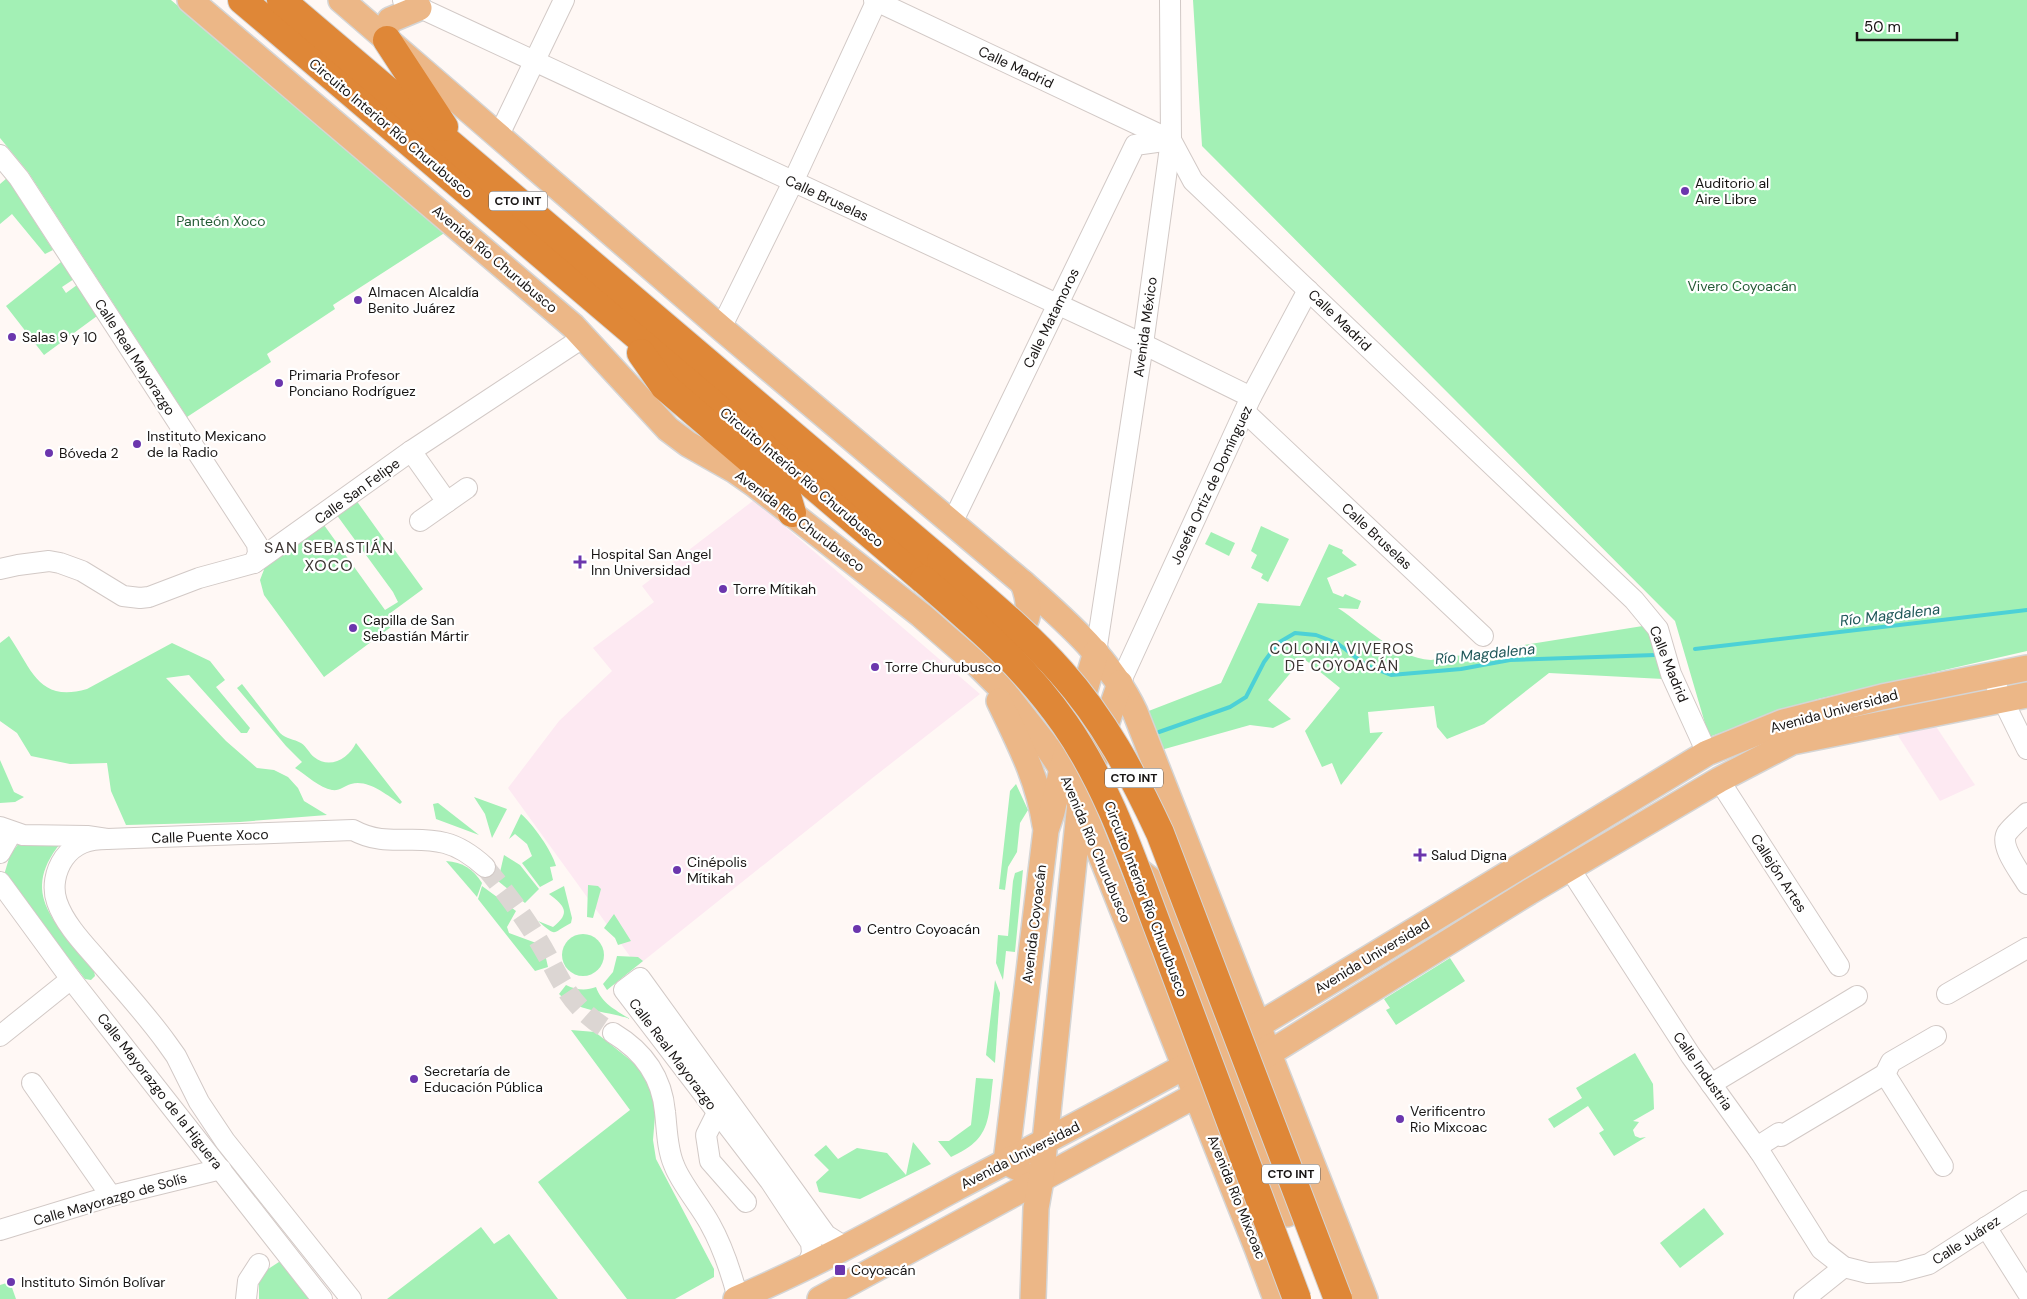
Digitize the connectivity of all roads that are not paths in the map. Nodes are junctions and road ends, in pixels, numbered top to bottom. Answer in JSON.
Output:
{"nodes":[{"id":1,"x":190,"y":0,"type":"edge"},
{"id":2,"x":242,"y":0,"type":"edge"},
{"id":3,"x":281,"y":0,"type":"edge"},
{"id":4,"x":341,"y":0,"type":"edge"},
{"id":5,"x":564,"y":0,"type":"edge"},
{"id":6,"x":876,"y":0,"type":"edge"},
{"id":7,"x":1170,"y":0,"type":"edge"},
{"id":8,"x":411,"y":4,"type":"edge"},
{"id":9,"x":387,"y":40,"type":"junction"},
{"id":10,"x":535,"y":62,"type":"junction"},
{"id":11,"x":499,"y":135,"type":"junction"},
{"id":12,"x":1171,"y":140,"type":"junction"},
{"id":13,"x":0,"y":155,"type":"edge"},
{"id":14,"x":469,"y":159,"type":"junction"},
{"id":15,"x":793,"y":182,"type":"junction"},
{"id":16,"x":1308,"y":290,"type":"junction"},
{"id":17,"x":1058,"y":305,"type":"junction"},
{"id":18,"x":622,"y":325,"type":"junction"},
{"id":19,"x":721,"y":328,"type":"junction"},
{"id":20,"x":584,"y":337,"type":"junction"},
{"id":21,"x":1143,"y":344,"type":"junction"},
{"id":22,"x":1248,"y":404,"type":"junction"},
{"id":23,"x":412,"y":451,"type":"junction"},
{"id":24,"x":467,"y":488,"type":"dead end"},
{"id":25,"x":447,"y":502,"type":"junction"},
{"id":26,"x":792,"y":513,"type":"junction"},
{"id":27,"x":420,"y":520,"type":"dead end"},
{"id":28,"x":952,"y":523,"type":"junction"},
{"id":29,"x":254,"y":563,"type":"junction"},
{"id":30,"x":0,"y":569,"type":"edge"},
{"id":31,"x":932,"y":570,"type":"junction"},
{"id":32,"x":1022,"y":583,"type":"junction"},
{"id":33,"x":1483,"y":636,"type":"dead end"},
{"id":34,"x":1096,"y":652,"type":"junction"},
{"id":35,"x":980,"y":666,"type":"junction"},
{"id":36,"x":2027,"y":668,"type":"edge"},
{"id":37,"x":1990,"y":675,"type":"junction"},
{"id":38,"x":1120,"y":683,"type":"junction"},
{"id":39,"x":2027,"y":695,"type":"edge"},
{"id":40,"x":2002,"y":700,"type":"junction"},
{"id":41,"x":2027,"y":749,"type":"edge"},
{"id":42,"x":1707,"y":753,"type":"junction"},
{"id":43,"x":1062,"y":769,"type":"junction"},
{"id":44,"x":1719,"y":780,"type":"junction"},
{"id":45,"x":1080,"y":803,"type":"junction"},
{"id":46,"x":2027,"y":813,"type":"edge"},
{"id":47,"x":6,"y":829,"type":"edge"},
{"id":48,"x":1046,"y":830,"type":"junction"},
{"id":49,"x":107,"y":839,"type":"junction"},
{"id":50,"x":0,"y":852,"type":"edge"},
{"id":51,"x":1105,"y":864,"type":"junction"},
{"id":52,"x":485,"y":867,"type":"tunnel mouth"},
{"id":53,"x":1570,"y":869,"type":"junction"},
{"id":54,"x":0,"y":884,"type":"edge"},
{"id":55,"x":2027,"y":884,"type":"edge"},
{"id":56,"x":2027,"y":948,"type":"edge"},
{"id":57,"x":1839,"y":966,"type":"dead end"},
{"id":58,"x":71,"y":979,"type":"junction"},
{"id":59,"x":1948,"y":994,"type":"dead end"},
{"id":60,"x":1857,"y":996,"type":"dead end"},
{"id":61,"x":1257,"y":1026,"type":"junction"},
{"id":62,"x":613,"y":1033,"type":"tunnel mouth"},
{"id":63,"x":0,"y":1036,"type":"edge"},
{"id":64,"x":1936,"y":1036,"type":"dead end"},
{"id":65,"x":1227,"y":1060,"type":"junction"},
{"id":66,"x":1885,"y":1074,"type":"junction"},
{"id":67,"x":32,"y":1083,"type":"dead end"},
{"id":68,"x":1711,"y":1084,"type":"junction"},
{"id":69,"x":1196,"y":1095,"type":"junction"},
{"id":70,"x":716,"y":1117,"type":"junction"},
{"id":71,"x":1044,"y":1144,"type":"junction"},
{"id":72,"x":1760,"y":1152,"type":"junction"},
{"id":73,"x":1006,"y":1162,"type":"junction"},
{"id":74,"x":1943,"y":1166,"type":"dead end"},
{"id":75,"x":221,"y":1169,"type":"junction"},
{"id":76,"x":1041,"y":1180,"type":"junction"},
{"id":77,"x":765,"y":1187,"type":"junction"},
{"id":78,"x":111,"y":1196,"type":"junction"},
{"id":79,"x":2027,"y":1201,"type":"edge"},
{"id":80,"x":1287,"y":1214,"type":"junction"},
{"id":81,"x":1336,"y":1225,"type":"junction"},
{"id":82,"x":1986,"y":1227,"type":"junction"},
{"id":83,"x":0,"y":1230,"type":"edge"},
{"id":84,"x":845,"y":1247,"type":"junction"},
{"id":85,"x":1257,"y":1248,"type":"junction"},
{"id":86,"x":259,"y":1264,"type":"dead end"},
{"id":87,"x":807,"y":1267,"type":"junction"},
{"id":88,"x":1844,"y":1267,"type":"junction"},
{"id":89,"x":2027,"y":1292,"type":"edge"},
{"id":90,"x":246,"y":1299,"type":"edge"},
{"id":91,"x":322,"y":1299,"type":"edge"},
{"id":92,"x":351,"y":1299,"type":"edge"},
{"id":93,"x":737,"y":1299,"type":"edge"},
{"id":94,"x":820,"y":1299,"type":"edge"},
{"id":95,"x":1033,"y":1299,"type":"edge"},
{"id":96,"x":1276,"y":1299,"type":"edge"},
{"id":97,"x":1297,"y":1299,"type":"edge"},
{"id":98,"x":1338,"y":1299,"type":"edge"},
{"id":99,"x":1365,"y":1299,"type":"edge"},
{"id":100,"x":1804,"y":1299,"type":"edge"}],
"edges":[{"from":1,"to":20,"type":"main road","name":"Avenida Río Churubusco","number":"CTO INT"},
{"from":2,"to":18,"type":"highway","name":"Circuito Interior Río Churubusco","number":"CTO INT"},
{"from":3,"to":14,"type":"highway","name":"Circuito Interior Río Churubusco","number":"CTO INT"},
{"from":4,"to":9,"type":"main road","number":"CTO INT"},
{"from":5,"to":10,"type":"street"},
{"from":6,"to":12,"type":"street","name":"Calle Madrid"},
{"from":6,"to":15,"type":"street"},
{"from":7,"to":12,"type":"street","name":"Avenida México"},
{"from":8,"to":9,"type":"main road"},
{"from":8,"to":10,"type":"street","name":"Calle Bruselas"},
{"from":9,"to":11,"type":"main road","number":"CTO INT"},
{"from":9,"to":14,"type":"highway"},
{"from":10,"to":11,"type":"street"},
{"from":10,"to":15,"type":"street","name":"Calle Bruselas"},
{"from":11,"to":19,"type":"main road","number":"CTO INT"},
{"from":12,"to":16,"type":"street","name":"Calle Madrid"},
{"from":12,"to":17,"type":"street","name":"Calle Matamoros"},
{"from":12,"to":21,"type":"street","name":"Avenida México"},
{"from":13,"to":29,"type":"street","name":"Calle Real Mayorazgo"},
{"from":14,"to":31,"type":"highway","name":"Circuito Interior Río Churubusco","number":"CTO INT"},
{"from":15,"to":17,"type":"street","name":"Calle Bruselas"},
{"from":15,"to":19,"type":"street"},
{"from":16,"to":22,"type":"street","name":"Josefa Ortiz de Domínguez"},
{"from":16,"to":42,"type":"street","name":"Calle Madrid"},
{"from":17,"to":21,"type":"street","name":"Calle Bruselas"},
{"from":17,"to":28,"type":"street","name":"Calle Matamoros"},
{"from":18,"to":26,"type":"highway"},
{"from":18,"to":31,"type":"highway","name":"Circuito Interior Río Churubusco","number":"CTO INT"},
{"from":19,"to":28,"type":"main road","number":"CTO INT"},
{"from":20,"to":23,"type":"street","name":"Calle San Felipe"},
{"from":20,"to":26,"type":"main road","name":"Avenida Río Churubusco","number":"CTO INT"},
{"from":21,"to":22,"type":"street","name":"Calle Bruselas"},
{"from":21,"to":34,"type":"street","name":"Avenida México"},
{"from":22,"to":33,"type":"street","name":"Calle Bruselas"},
{"from":22,"to":38,"type":"street","name":"Josefa Ortiz de Domínguez"},
{"from":23,"to":25,"type":"street"},
{"from":23,"to":29,"type":"street","name":"Calle San Felipe"},
{"from":24,"to":25,"type":"street"},
{"from":25,"to":27,"type":"street"},
{"from":26,"to":35,"type":"main road","name":"Avenida Río Churubusco","number":"CTO INT"},
{"from":28,"to":32,"type":"main road","number":"CTO INT"},
{"from":29,"to":30,"type":"street","name":"Calle San Felipe"},
{"from":31,"to":65,"type":"highway","name":"Circuito Interior Río Churubusco","number":"CTO INT","bridge":true},
{"from":31,"to":65,"type":"highway","name":"Circuito Interior Río Churubusco","number":"CTO INT","bridge":true},
{"from":32,"to":34,"type":"main road","number":"CTO INT"},
{"from":32,"to":35,"type":"main road"},
{"from":34,"to":38,"type":"main road","number":"CTO INT"},
{"from":34,"to":43,"type":"main road","name":"Avenida Coyoacán"},
{"from":35,"to":43,"type":"main road","name":"Avenida Río Churubusco","number":"CTO INT"},
{"from":35,"to":48,"type":"main road"},
{"from":36,"to":37,"type":"main road","name":"Avenida Universidad"},
{"from":37,"to":40,"type":"street"},
{"from":37,"to":42,"type":"main road","name":"Avenida Universidad"},
{"from":38,"to":45,"type":"main road"},
{"from":38,"to":61,"type":"main road","number":"CTO INT"},
{"from":39,"to":40,"type":"main road","name":"Avenida Universidad"},
{"from":40,"to":41,"type":"street"},
{"from":40,"to":44,"type":"main road","name":"Avenida Universidad"},
{"from":42,"to":61,"type":"main road","name":"Avenida Universidad"},
{"from":43,"to":45,"type":"main road","name":"Avenida Río Churubusco","number":"CTO INT"},
{"from":43,"to":48,"type":"main road","name":"Avenida Coyoacán"},
{"from":44,"to":53,"type":"main road","name":"Avenida Universidad"},
{"from":44,"to":57,"type":"street","name":"Callejón Artes"},
{"from":45,"to":51,"type":"main road","name":"Avenida Río Churubusco","number":"CTO INT"},
{"from":45,"to":71,"type":"main road"},
{"from":46,"to":55,"type":"street"},
{"from":47,"to":49,"type":"street","name":"Calle Puente Xoco"},
{"from":47,"to":50,"type":"street"},
{"from":48,"to":73,"type":"main road","name":"Avenida Coyoacán"},
{"from":49,"to":52,"type":"street","name":"Calle Puente Xoco"},
{"from":49,"to":92,"type":"street"},
{"from":51,"to":65,"type":"main road","name":"Avenida Río Churubusco","number":"CTO INT"},
{"from":51,"to":65,"type":"main road"},
{"from":53,"to":65,"type":"main road","name":"Avenida Universidad"},
{"from":53,"to":68,"type":"street","name":"Calle Industria"},
{"from":54,"to":58,"type":"street","name":"Calle Mayorazgo de la Higuera"},
{"from":56,"to":59,"type":"street"},
{"from":58,"to":63,"type":"street"},
{"from":58,"to":75,"type":"street","name":"Calle Mayorazgo de la Higuera"},
{"from":60,"to":68,"type":"street"},
{"from":61,"to":65,"type":"main road","name":"Avenida Universidad"},
{"from":61,"to":65,"type":"main road","number":"CTO INT"},
{"from":62,"to":93,"type":"street","name":"Calle Real Mayorazgo"},
{"from":64,"to":66,"type":"street"},
{"from":65,"to":69,"type":"main road","name":"Avenida Universidad"},
{"from":65,"to":69,"type":"main road","name":"Avenida Río Churubusco","number":"CTO INT"},
{"from":65,"to":71,"type":"main road","name":"Avenida Universidad"},
{"from":65,"to":80,"type":"main road"},
{"from":65,"to":81,"type":"main road","number":"CTO INT"},
{"from":65,"to":97,"type":"highway","number":"CTO INT","bridge":true},
{"from":65,"to":98,"type":"highway","number":"CTO INT","bridge":true},
{"from":66,"to":72,"type":"street"},
{"from":66,"to":74,"type":"street"},
{"from":67,"to":78,"type":"street"},
{"from":68,"to":72,"type":"street","name":"Calle Industria"},
{"from":69,"to":76,"type":"main road","name":"Avenida Universidad"},
{"from":69,"to":85,"type":"main road","name":"Avenida Río Mixcoac","number":"CTO INT"},
{"from":70,"to":77,"type":"street","name":"Calle Real Mayorazgo"},
{"from":70,"to":77,"type":"street"},
{"from":70,"to":77,"type":"street","name":"Calle Real Mayorazgo"},
{"from":71,"to":73,"type":"main road","name":"Avenida Universidad"},
{"from":71,"to":76,"type":"main road"},
{"from":72,"to":88,"type":"street","name":"Calle Industria"},
{"from":73,"to":76,"type":"main road"},
{"from":73,"to":84,"type":"main road","name":"Avenida Universidad"},
{"from":75,"to":78,"type":"street","name":"Calle Mayorazgo de Solís"},
{"from":75,"to":91,"type":"street","name":"Calle Mayorazgo de la Higuera"},
{"from":76,"to":94,"type":"main road","name":"Avenida Universidad"},
{"from":76,"to":95,"type":"main road"},
{"from":77,"to":84,"type":"street","name":"Calle Real Mayorazgo"},
{"from":77,"to":87,"type":"street","name":"Calle Real Mayorazgo"},
{"from":78,"to":83,"type":"street","name":"Calle Mayorazgo de Solís"},
{"from":79,"to":82,"type":"street","name":"Calle Juárez"},
{"from":80,"to":81,"type":"main road"},
{"from":80,"to":85,"type":"main road"},
{"from":81,"to":99,"type":"main road","number":"CTO INT"},
{"from":82,"to":88,"type":"street","name":"Calle Juárez"},
{"from":82,"to":89,"type":"street"},
{"from":84,"to":87,"type":"main road","name":"Avenida Universidad"},
{"from":85,"to":96,"type":"main road","name":"Avenida Río Mixcoac","number":"CTO INT"},
{"from":86,"to":90,"type":"street"},
{"from":87,"to":93,"type":"main road","name":"Avenida Universidad"},
{"from":88,"to":100,"type":"street"}]}
